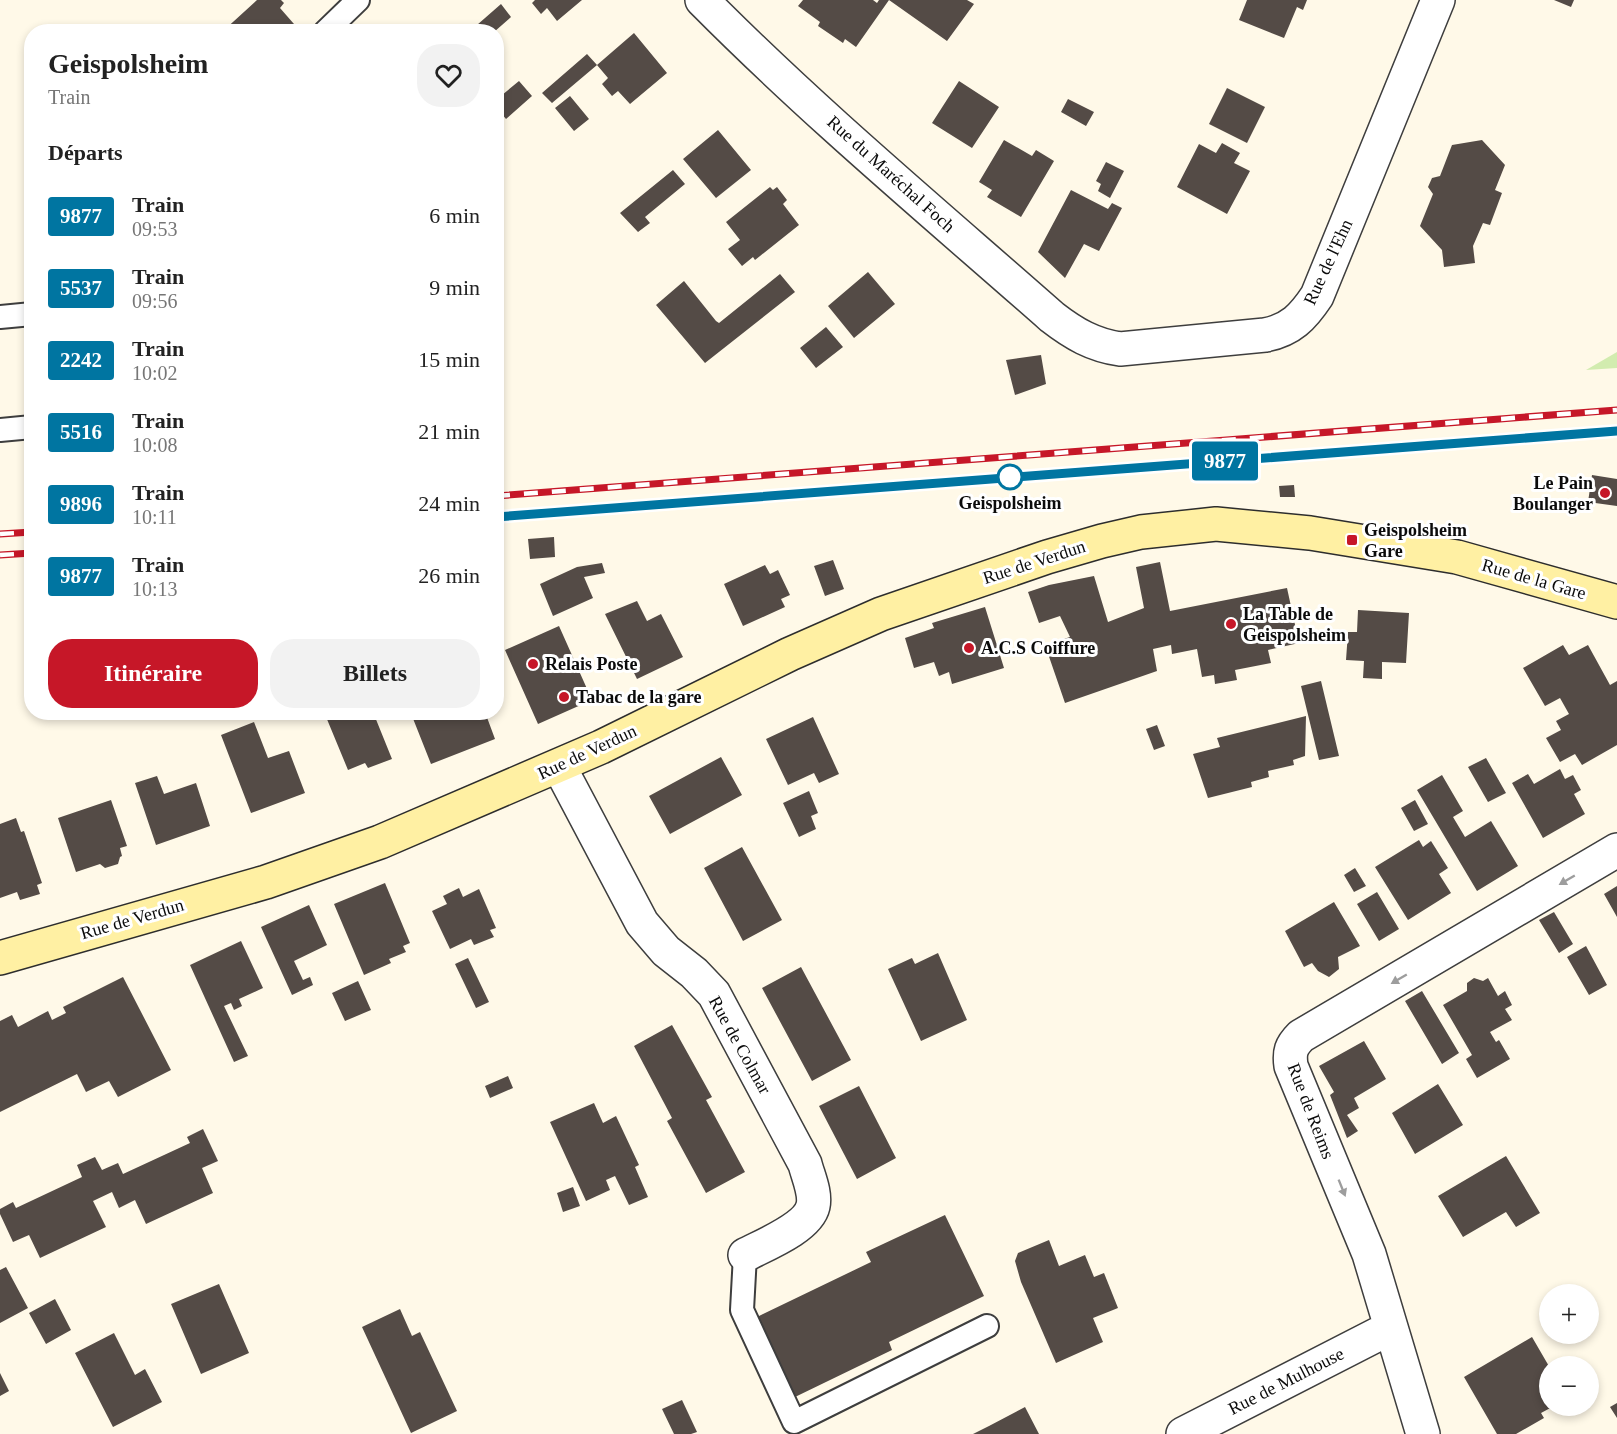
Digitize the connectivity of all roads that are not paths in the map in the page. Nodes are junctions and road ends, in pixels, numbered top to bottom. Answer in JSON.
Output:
{"nodes":[{"id":1,"x":357,"y":0,"type":"edge"},
{"id":2,"x":702,"y":0,"type":"edge"},
{"id":3,"x":1438,"y":0,"type":"edge"},
{"id":4,"x":333,"y":24,"type":"edge"},
{"id":5,"x":24,"y":315,"type":"edge"},
{"id":6,"x":0,"y":317,"type":"edge"},
{"id":7,"x":1086,"y":340,"type":"joint"},
{"id":8,"x":24,"y":428,"type":"edge"},
{"id":9,"x":0,"y":430,"type":"edge"},
{"id":10,"x":1310,"y":533,"type":"joint"},
{"id":11,"x":1617,"y":602,"type":"edge"},
{"id":12,"x":559,"y":766,"type":"junction"},
{"id":13,"x":1617,"y":850,"type":"edge"},
{"id":14,"x":0,"y":958,"type":"edge"},
{"id":15,"x":744,"y":1255,"type":"joint"},
{"id":16,"x":987,"y":1326,"type":"dead end"},
{"id":17,"x":1390,"y":1328,"type":"junction"},
{"id":18,"x":1183,"y":1434,"type":"edge"},
{"id":19,"x":1423,"y":1434,"type":"edge"}],
"edges":[{"from":1,"to":4,"type":"lane"},
{"from":2,"to":7,"type":"street","name":"Rue du Maréchal Foch"},
{"from":3,"to":7,"type":"street","name":"Rue de l'Ehn"},
{"from":5,"to":6,"type":"lane"},
{"from":8,"to":9,"type":"lane"},
{"from":10,"to":11,"type":"main road","name":"Rue de la Gare"},
{"from":10,"to":12,"type":"main road","name":"Rue de Verdun"},
{"from":12,"to":14,"type":"main road","name":"Rue de Verdun"},
{"from":12,"to":15,"type":"street","name":"Rue de Colmar"},
{"from":13,"to":17,"type":"street","name":"Rue de Reims","one_way":true},
{"from":15,"to":16,"type":"lane"},
{"from":17,"to":18,"type":"street","name":"Rue de Mulhouse"},
{"from":17,"to":19,"type":"street","name":"Rue de Reims"}]}
